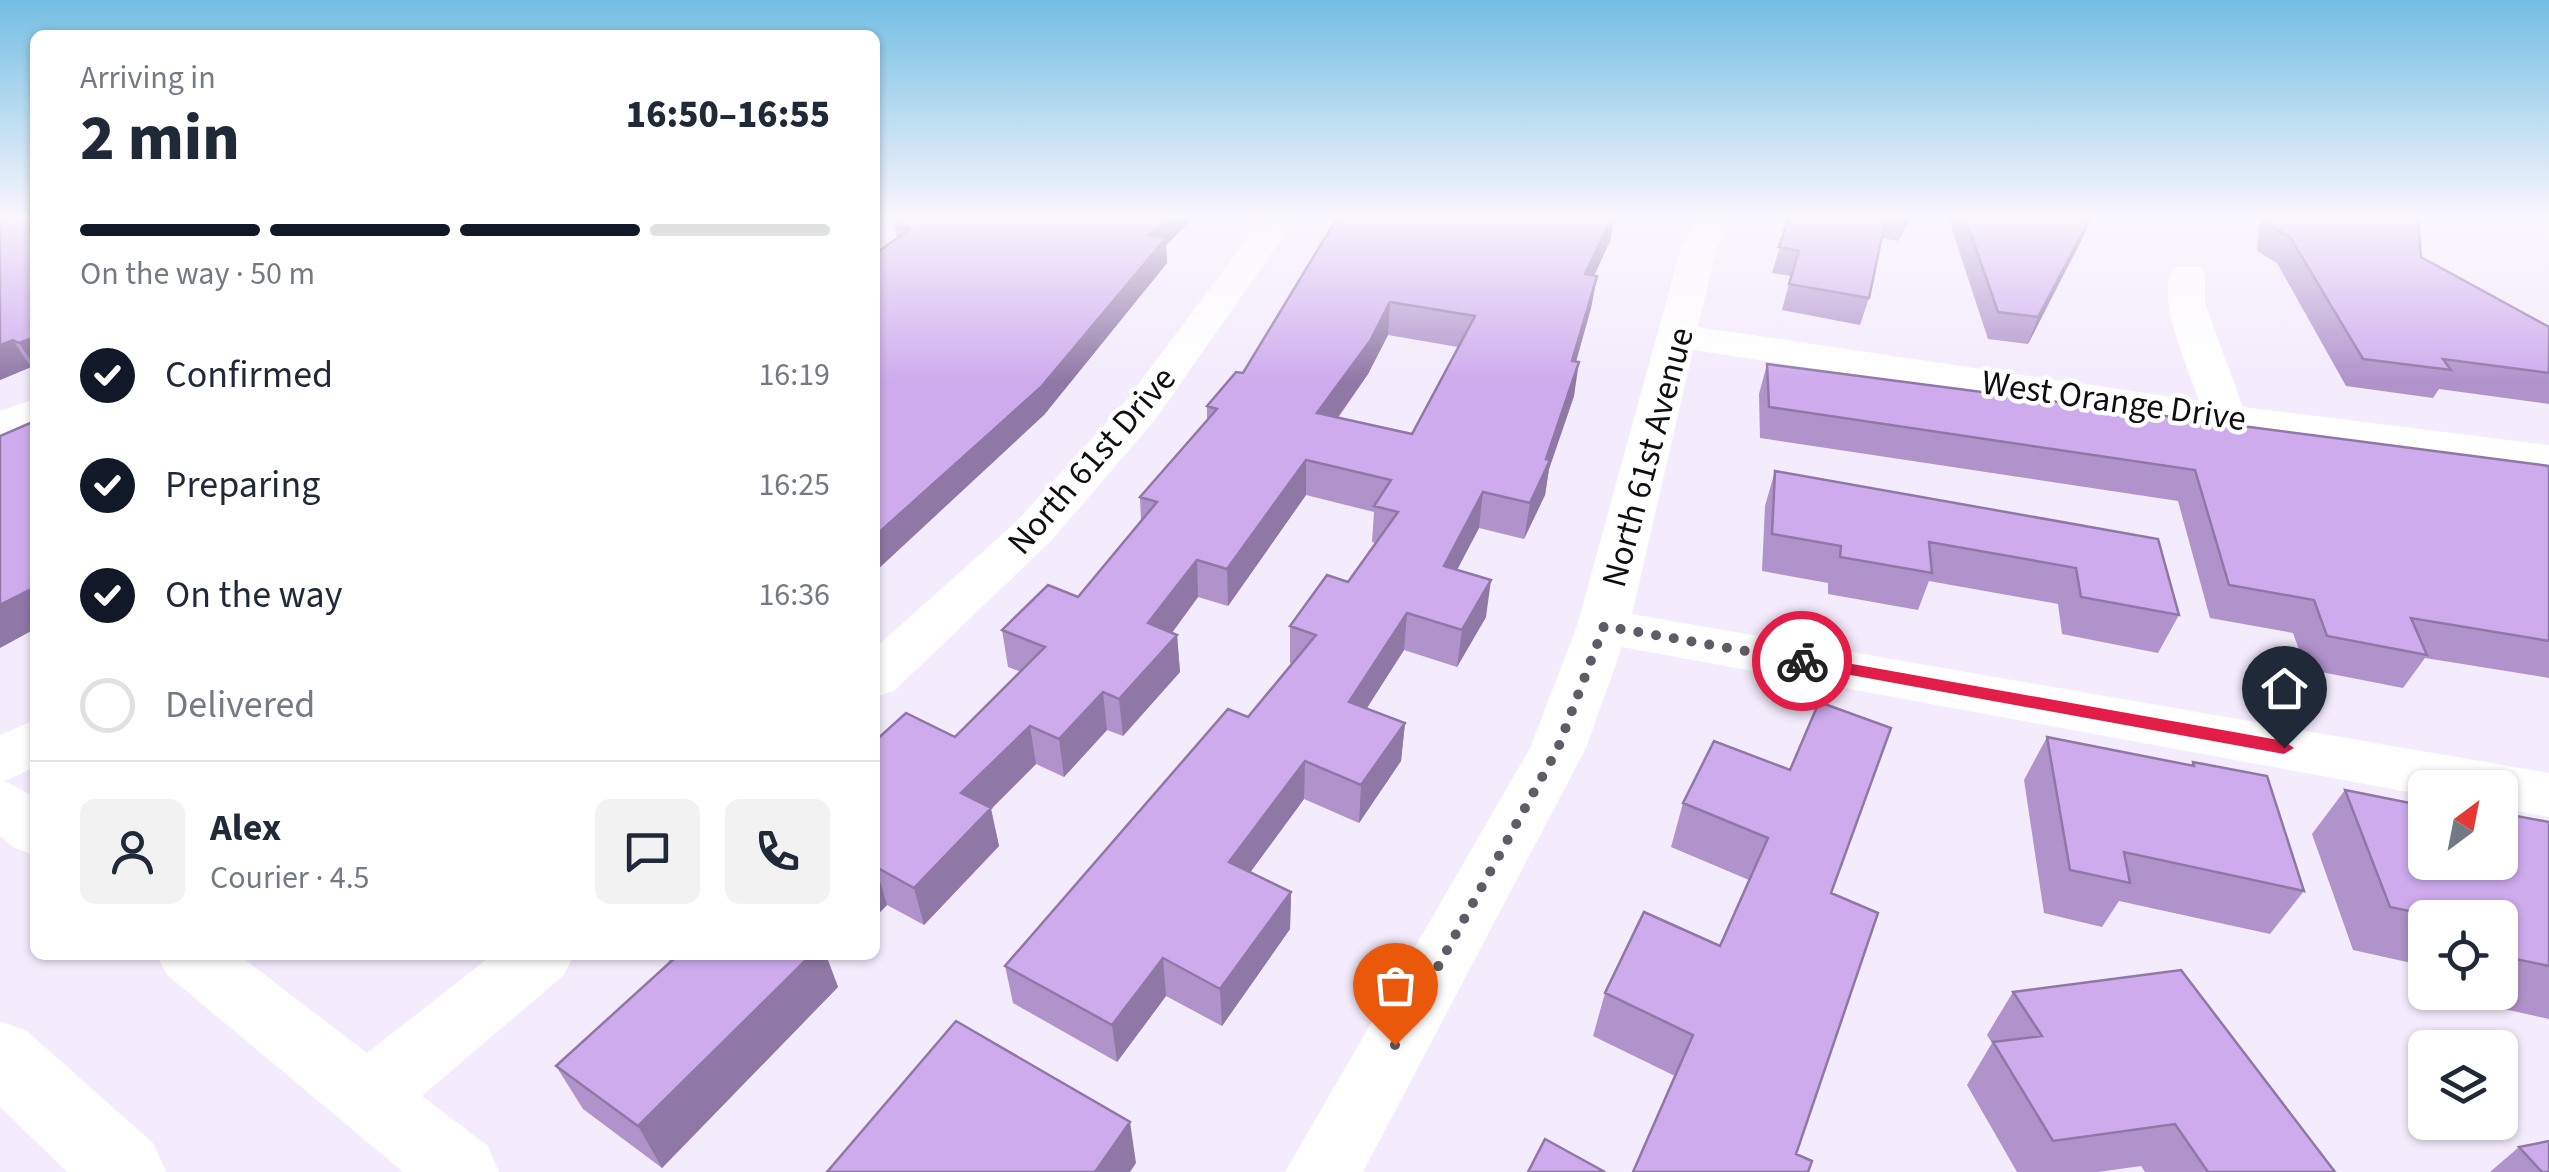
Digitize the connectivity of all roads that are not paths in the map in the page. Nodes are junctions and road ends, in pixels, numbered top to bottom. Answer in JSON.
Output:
{"nodes":[{"id":1,"x":1241,"y":272,"type":"edge"},
{"id":2,"x":1694,"y":272,"type":"edge"},
{"id":3,"x":2187,"y":275,"type":"dead end"},
{"id":4,"x":1680,"y":336,"type":"junction"},
{"id":5,"x":30,"y":414,"type":"edge"},
{"id":6,"x":2226,"y":418,"type":"junction"},
{"id":7,"x":0,"y":427,"type":"edge"},
{"id":8,"x":2549,"y":458,"type":"edge"},
{"id":9,"x":1604,"y":626,"type":"junction"},
{"id":10,"x":880,"y":673,"type":"edge"},
{"id":11,"x":30,"y":744,"type":"edge"},
{"id":12,"x":0,"y":761,"type":"edge"},
{"id":13,"x":2549,"y":795,"type":"edge"},
{"id":14,"x":0,"y":802,"type":"edge"},
{"id":15,"x":30,"y":826,"type":"edge"},
{"id":16,"x":196,"y":960,"type":"edge"},
{"id":17,"x":535,"y":960,"type":"edge"},
{"id":18,"x":0,"y":1056,"type":"edge"},
{"id":19,"x":367,"y":1097,"type":"junction"},
{"id":20,"x":125,"y":1172,"type":"edge"},
{"id":21,"x":461,"y":1172,"type":"edge"},
{"id":22,"x":1322,"y":1172,"type":"edge"}],
"edges":[{"from":1,"to":10,"type":"street","name":"North 61st Drive"},
{"from":2,"to":4,"type":"street","name":"North 61st Avenue"},
{"from":3,"to":6,"type":"street"},
{"from":4,"to":6,"type":"street","name":"West Orange Drive"},
{"from":4,"to":9,"type":"street","name":"North 61st Avenue"},
{"from":5,"to":7,"type":"street"},
{"from":6,"to":8,"type":"street","name":"West Orange Drive"},
{"from":9,"to":13,"type":"street"},
{"from":9,"to":22,"type":"street","name":"North 61st Avenue"},
{"from":11,"to":12,"type":"street"},
{"from":14,"to":15,"type":"street"},
{"from":16,"to":19,"type":"street"},
{"from":17,"to":19,"type":"street"},
{"from":18,"to":20,"type":"main road"},
{"from":19,"to":21,"type":"street"}]}
